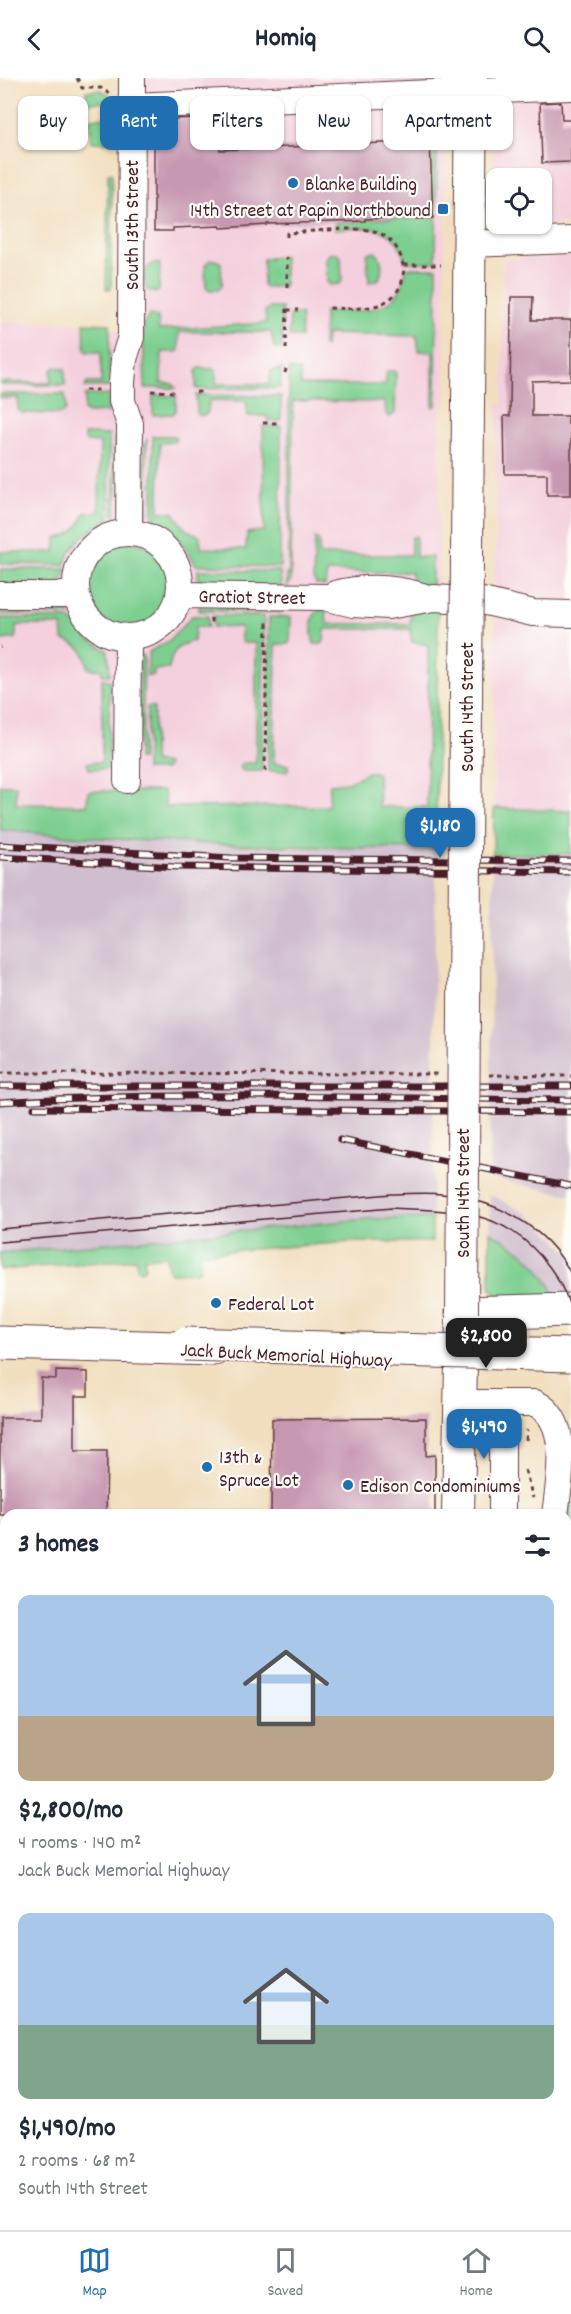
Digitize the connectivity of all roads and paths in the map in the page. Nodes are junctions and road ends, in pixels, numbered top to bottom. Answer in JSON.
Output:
{"nodes":[{"id":1,"x":77,"y":78,"type":"edge"},
{"id":2,"x":470,"y":85,"type":"edge"},
{"id":3,"x":571,"y":87,"type":"edge"},
{"id":4,"x":126,"y":93,"type":"edge"},
{"id":5,"x":287,"y":237,"type":"dead end"},
{"id":6,"x":571,"y":240,"type":"edge"},
{"id":7,"x":469,"y":244,"type":"junction"},
{"id":8,"x":287,"y":257,"type":"dead end"},
{"id":9,"x":404,"y":265,"type":"junction"},
{"id":10,"x":441,"y":265,"type":"dead end"},
{"id":11,"x":287,"y":287,"type":"dead end"},
{"id":12,"x":326,"y":308,"type":"dead end"},
{"id":13,"x":298,"y":310,"type":"dead end"},
{"id":14,"x":286,"y":349,"type":"dead end"},
{"id":15,"x":151,"y":391,"type":"dead end"},
{"id":16,"x":176,"y":392,"type":"dead end"},
{"id":17,"x":263,"y":423,"type":"dead end"},
{"id":18,"x":280,"y":423,"type":"dead end"},
{"id":19,"x":129,"y":533,"type":"junction"},
{"id":20,"x":0,"y":595,"type":"edge"},
{"id":21,"x":77,"y":595,"type":"junction"},
{"id":22,"x":180,"y":595,"type":"junction"},
{"id":23,"x":211,"y":613,"type":"dead end"},
{"id":24,"x":267,"y":614,"type":"dead end"},
{"id":25,"x":571,"y":614,"type":"edge"},
{"id":26,"x":211,"y":627,"type":"dead end"},
{"id":27,"x":128,"y":637,"type":"junction"},
{"id":28,"x":265,"y":771,"type":"dead end"},
{"id":29,"x":127,"y":780,"type":"dead end"},
{"id":30,"x":0,"y":1073,"type":"edge"},
{"id":31,"x":445,"y":1075,"type":"dead end"},
{"id":32,"x":479,"y":1075,"type":"dead end"},
{"id":33,"x":571,"y":1076,"type":"edge"},
{"id":34,"x":571,"y":1310,"type":"edge"},
{"id":35,"x":462,"y":1323,"type":"junction"},
{"id":36,"x":0,"y":1342,"type":"edge"},
{"id":37,"x":571,"y":1355,"type":"edge"},
{"id":38,"x":571,"y":1373,"type":"edge"},
{"id":39,"x":461,"y":1403,"type":"junction"},
{"id":40,"x":502,"y":1403,"type":"junction"},
{"id":41,"x":527,"y":1430,"type":"dead end"},
{"id":42,"x":526,"y":1441,"type":"dead end"},
{"id":43,"x":524,"y":1462,"type":"dead end"},
{"id":44,"x":458,"y":1509,"type":"edge"},
{"id":45,"x":502,"y":1509,"type":"edge"},
{"id":46,"x":543,"y":1509,"type":"edge"},
{"id":47,"x":545,"y":1509,"type":"edge"}],
"edges":[{"from":1,"to":4,"type":"path"},
{"from":2,"to":3,"type":"street"},
{"from":2,"to":4,"type":"street"},
{"from":2,"to":7,"type":"main road","name":"South 14th Street"},
{"from":4,"to":19,"type":"street","name":"South 13th Street"},
{"from":5,"to":9,"type":"path"},
{"from":6,"to":7,"type":"street"},
{"from":7,"to":35,"type":"main road","name":"South 14th Street","bridge":true},
{"from":8,"to":11,"type":"path"},
{"from":9,"to":10,"type":"path"},
{"from":9,"to":12,"type":"path"},
{"from":13,"to":14,"type":"path"},
{"from":15,"to":16,"type":"path"},
{"from":17,"to":18,"type":"path"},
{"from":19,"to":21,"type":"street"},
{"from":19,"to":22,"type":"street"},
{"from":20,"to":21,"type":"street"},
{"from":21,"to":27,"type":"street"},
{"from":22,"to":25,"type":"street","name":"Gratiot Street"},
{"from":22,"to":27,"type":"street"},
{"from":23,"to":26,"type":"path"},
{"from":24,"to":28,"type":"path"},
{"from":27,"to":29,"type":"street"},
{"from":30,"to":31,"type":"path"},
{"from":32,"to":33,"type":"path"},
{"from":34,"to":35,"type":"highway"},
{"from":35,"to":39,"type":"main road","name":"South 14th Street"},
{"from":36,"to":37,"type":"highway","name":"Jack Buck Memorial Highway","bridge":true},
{"from":36,"to":38,"type":"highway","name":"Jack Buck Memorial Highway"},
{"from":39,"to":40,"type":"street"},
{"from":39,"to":44,"type":"main road","name":"South 14th Street"},
{"from":40,"to":45,"type":"street"},
{"from":40,"to":47,"type":"street"},
{"from":41,"to":42,"type":"path"},
{"from":43,"to":46,"type":"path"}]}
